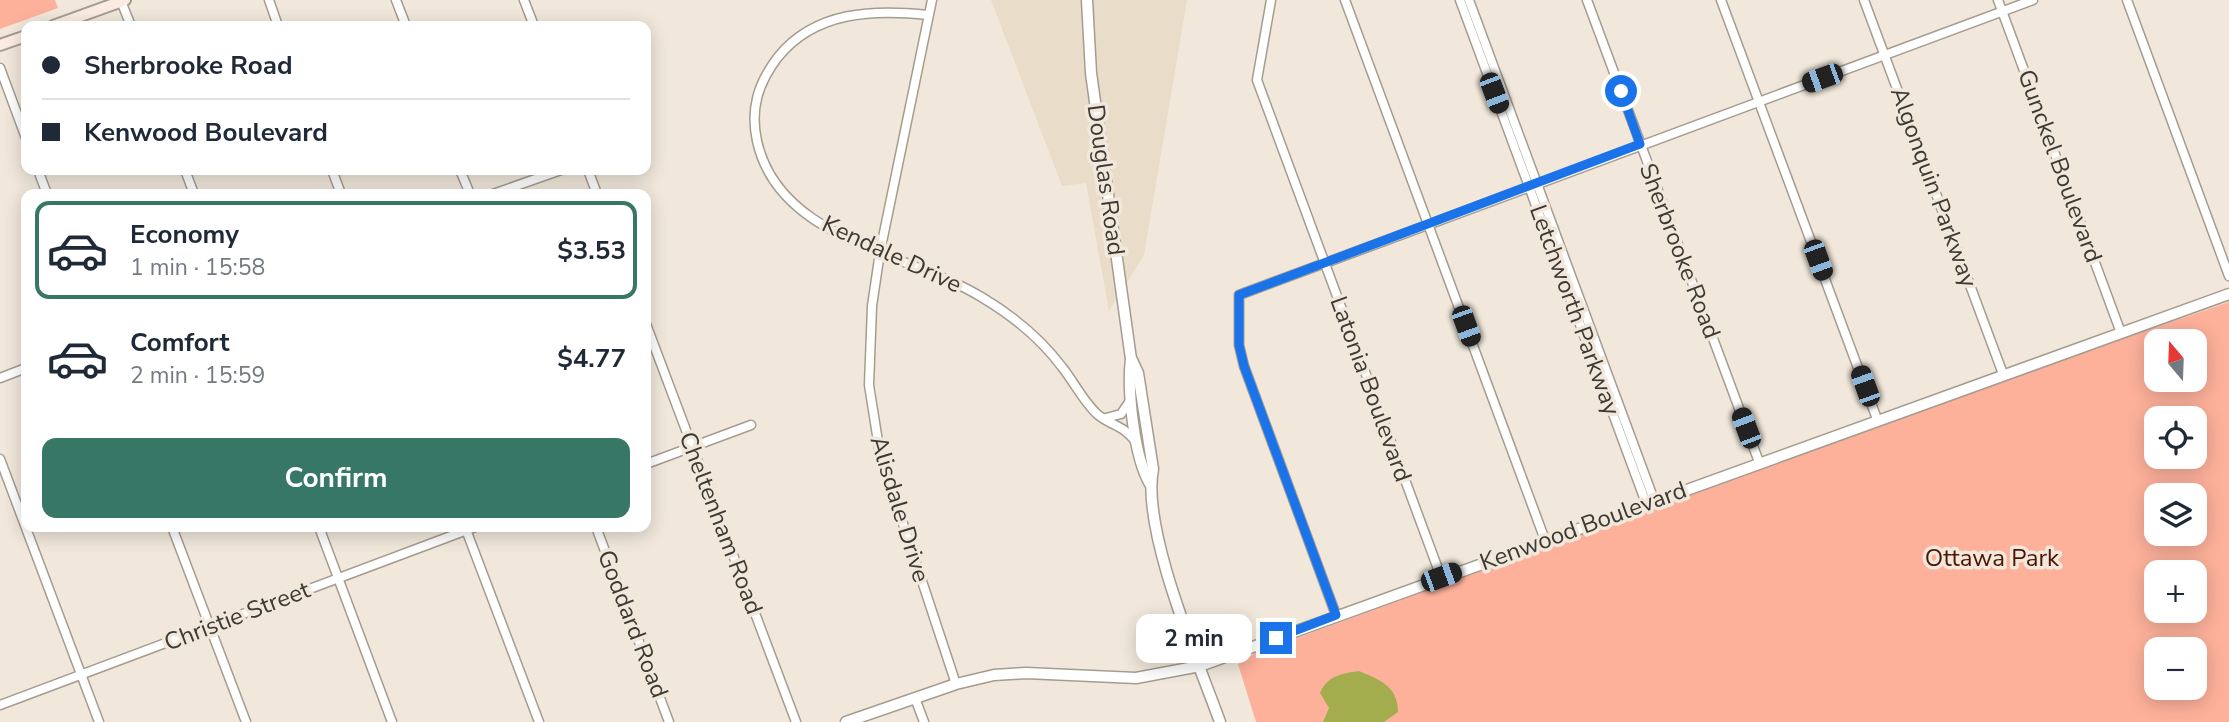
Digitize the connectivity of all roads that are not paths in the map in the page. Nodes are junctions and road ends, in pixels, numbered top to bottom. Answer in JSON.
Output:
{"nodes":[{"id":1,"x":269,"y":0,"type":"edge"},
{"id":2,"x":396,"y":0,"type":"edge"},
{"id":3,"x":524,"y":0,"type":"edge"},
{"id":4,"x":932,"y":0,"type":"edge"},
{"id":5,"x":1087,"y":0,"type":"edge"},
{"id":6,"x":1271,"y":0,"type":"edge"},
{"id":7,"x":1345,"y":0,"type":"edge"},
{"id":8,"x":1460,"y":0,"type":"edge"},
{"id":9,"x":1469,"y":0,"type":"edge"},
{"id":10,"x":1587,"y":0,"type":"edge"},
{"id":11,"x":1721,"y":0,"type":"edge"},
{"id":12,"x":1864,"y":0,"type":"edge"},
{"id":13,"x":1998,"y":0,"type":"edge"},
{"id":14,"x":2033,"y":0,"type":"edge"},
{"id":15,"x":2127,"y":0,"type":"edge"},
{"id":16,"x":123,"y":1,"type":"edge"},
{"id":17,"x":2003,"y":11,"type":"junction"},
{"id":18,"x":928,"y":15,"type":"junction"},
{"id":19,"x":66,"y":21,"type":"edge"},
{"id":20,"x":129,"y":21,"type":"edge"},
{"id":21,"x":276,"y":21,"type":"edge"},
{"id":22,"x":404,"y":21,"type":"edge"},
{"id":23,"x":532,"y":21,"type":"edge"},
{"id":24,"x":21,"y":38,"type":"edge"},
{"id":25,"x":0,"y":45,"type":"edge"},
{"id":26,"x":1884,"y":55,"type":"junction"},
{"id":27,"x":0,"y":68,"type":"edge"},
{"id":28,"x":1759,"y":100,"type":"junction"},
{"id":29,"x":21,"y":125,"type":"edge"},
{"id":30,"x":1640,"y":144,"type":"junction"},
{"id":31,"x":547,"y":175,"type":"edge"},
{"id":32,"x":1533,"y":184,"type":"junction"},
{"id":33,"x":507,"y":189,"type":"edge"},
{"id":34,"x":1428,"y":223,"type":"junction"},
{"id":35,"x":880,"y":252,"type":"junction"},
{"id":36,"x":1324,"y":262,"type":"junction"},
{"id":37,"x":2229,"y":276,"type":"edge"},
{"id":38,"x":2229,"y":294,"type":"edge"},
{"id":39,"x":2121,"y":333,"type":"junction"},
{"id":40,"x":651,"y":337,"type":"edge"},
{"id":41,"x":1131,"y":359,"type":"junction"},
{"id":42,"x":21,"y":370,"type":"edge"},
{"id":43,"x":2003,"y":374,"type":"junction"},
{"id":44,"x":0,"y":378,"type":"edge"},
{"id":45,"x":1132,"y":397,"type":"junction"},
{"id":46,"x":1102,"y":418,"type":"junction"},
{"id":47,"x":1877,"y":419,"type":"junction"},
{"id":48,"x":751,"y":425,"type":"dead end"},
{"id":49,"x":1138,"y":446,"type":"junction"},
{"id":50,"x":692,"y":447,"type":"junction"},
{"id":51,"x":0,"y":459,"type":"edge"},
{"id":52,"x":651,"y":462,"type":"edge"},
{"id":53,"x":1759,"y":462,"type":"junction"},
{"id":54,"x":1150,"y":484,"type":"junction"},
{"id":55,"x":1650,"y":501,"type":"junction"},
{"id":56,"x":21,"y":515,"type":"edge"},
{"id":57,"x":28,"y":532,"type":"edge"},
{"id":58,"x":174,"y":532,"type":"edge"},
{"id":59,"x":321,"y":532,"type":"edge"},
{"id":60,"x":459,"y":532,"type":"edge"},
{"id":61,"x":470,"y":532,"type":"edge"},
{"id":62,"x":598,"y":532,"type":"edge"},
{"id":63,"x":1545,"y":540,"type":"junction"},
{"id":64,"x":1441,"y":577,"type":"junction"},
{"id":65,"x":338,"y":578,"type":"junction"},
{"id":66,"x":1336,"y":615,"type":"junction"},
{"id":67,"x":209,"y":627,"type":"junction"},
{"id":68,"x":1200,"y":666,"type":"junction"},
{"id":69,"x":81,"y":674,"type":"junction"},
{"id":70,"x":956,"y":684,"type":"junction"},
{"id":71,"x":915,"y":698,"type":"junction"},
{"id":72,"x":0,"y":705,"type":"edge"},
{"id":73,"x":99,"y":722,"type":"edge"},
{"id":74,"x":246,"y":722,"type":"edge"},
{"id":75,"x":392,"y":722,"type":"edge"},
{"id":76,"x":540,"y":722,"type":"edge"},
{"id":77,"x":669,"y":722,"type":"edge"},
{"id":78,"x":796,"y":722,"type":"edge"},
{"id":79,"x":846,"y":722,"type":"edge"},
{"id":80,"x":924,"y":722,"type":"edge"},
{"id":81,"x":1220,"y":722,"type":"edge"}],
"edges":[{"from":1,"to":21,"type":"street"},
{"from":2,"to":22,"type":"street"},
{"from":3,"to":23,"type":"street"},
{"from":4,"to":18,"type":"street","name":"Alisdale Drive"},
{"from":5,"to":41,"type":"street","name":"Douglas Road"},
{"from":6,"to":36,"type":"street","name":"Latonia Boulevard"},
{"from":7,"to":34,"type":"street"},
{"from":8,"to":32,"type":"street","name":"Letchworth Parkway"},
{"from":9,"to":32,"type":"street","name":"Letchworth Parkway"},
{"from":10,"to":30,"type":"street","name":"Sherbrooke Road"},
{"from":11,"to":28,"type":"street"},
{"from":12,"to":26,"type":"street","name":"Algonquin Parkway"},
{"from":13,"to":17,"type":"street","name":"Gunckel Boulevard"},
{"from":14,"to":17,"type":"street"},
{"from":15,"to":37,"type":"street"},
{"from":16,"to":19,"type":"main road"},
{"from":16,"to":20,"type":"street"},
{"from":17,"to":26,"type":"street"},
{"from":17,"to":39,"type":"street","name":"Gunckel Boulevard"},
{"from":18,"to":35,"type":"street","name":"Alisdale Drive"},
{"from":18,"to":35,"type":"street","name":"Kendale Drive"},
{"from":24,"to":25,"type":"main road"},
{"from":26,"to":28,"type":"street"},
{"from":26,"to":43,"type":"street","name":"Algonquin Parkway"},
{"from":27,"to":29,"type":"street"},
{"from":28,"to":30,"type":"street"},
{"from":28,"to":47,"type":"street"},
{"from":30,"to":32,"type":"street"},
{"from":30,"to":53,"type":"street","name":"Sherbrooke Road"},
{"from":31,"to":33,"type":"street"},
{"from":32,"to":34,"type":"street"},
{"from":32,"to":55,"type":"street","name":"Letchworth Parkway"},
{"from":34,"to":36,"type":"street"},
{"from":34,"to":63,"type":"street"},
{"from":35,"to":46,"type":"street","name":"Kendale Drive"},
{"from":35,"to":70,"type":"street","name":"Alisdale Drive"},
{"from":36,"to":64,"type":"street","name":"Latonia Boulevard"},
{"from":36,"to":66,"type":"street"},
{"from":38,"to":39,"type":"street","name":"Kenwood Boulevard"},
{"from":39,"to":43,"type":"street","name":"Kenwood Boulevard"},
{"from":40,"to":50,"type":"street","name":"Cheltenham Road"},
{"from":41,"to":45,"type":"street","name":"Douglas Road"},
{"from":41,"to":54,"type":"street","name":"Douglas Road"},
{"from":42,"to":44,"type":"street"},
{"from":43,"to":47,"type":"street","name":"Kenwood Boulevard"},
{"from":45,"to":46,"type":"street"},
{"from":45,"to":49,"type":"street","name":"Douglas Road"},
{"from":46,"to":49,"type":"street","name":"Kendale Drive"},
{"from":47,"to":53,"type":"street","name":"Kenwood Boulevard"},
{"from":48,"to":50,"type":"street"},
{"from":49,"to":54,"type":"street","name":"Douglas Road"},
{"from":50,"to":52,"type":"street"},
{"from":50,"to":78,"type":"street","name":"Cheltenham Road"},
{"from":51,"to":56,"type":"street"},
{"from":53,"to":55,"type":"street","name":"Kenwood Boulevard"},
{"from":54,"to":68,"type":"street","name":"Douglas Road"},
{"from":55,"to":63,"type":"street","name":"Kenwood Boulevard"},
{"from":57,"to":69,"type":"street"},
{"from":58,"to":67,"type":"street"},
{"from":59,"to":65,"type":"street"},
{"from":60,"to":65,"type":"street","name":"Christie Street"},
{"from":61,"to":76,"type":"street"},
{"from":62,"to":77,"type":"street","name":"Goddard Road"},
{"from":63,"to":64,"type":"street","name":"Kenwood Boulevard"},
{"from":64,"to":66,"type":"street","name":"Kenwood Boulevard"},
{"from":65,"to":67,"type":"street","name":"Christie Street"},
{"from":65,"to":75,"type":"street"},
{"from":66,"to":68,"type":"street","name":"Kenwood Boulevard"},
{"from":67,"to":69,"type":"street","name":"Christie Street"},
{"from":67,"to":74,"type":"street"},
{"from":68,"to":70,"type":"street","name":"Kenwood Boulevard"},
{"from":68,"to":81,"type":"street","name":"Douglas Road"},
{"from":69,"to":72,"type":"street","name":"Christie Street"},
{"from":69,"to":73,"type":"street"},
{"from":70,"to":71,"type":"street","name":"Kenwood Boulevard"},
{"from":71,"to":79,"type":"street","name":"Kenwood Boulevard"},
{"from":71,"to":80,"type":"street"}]}
